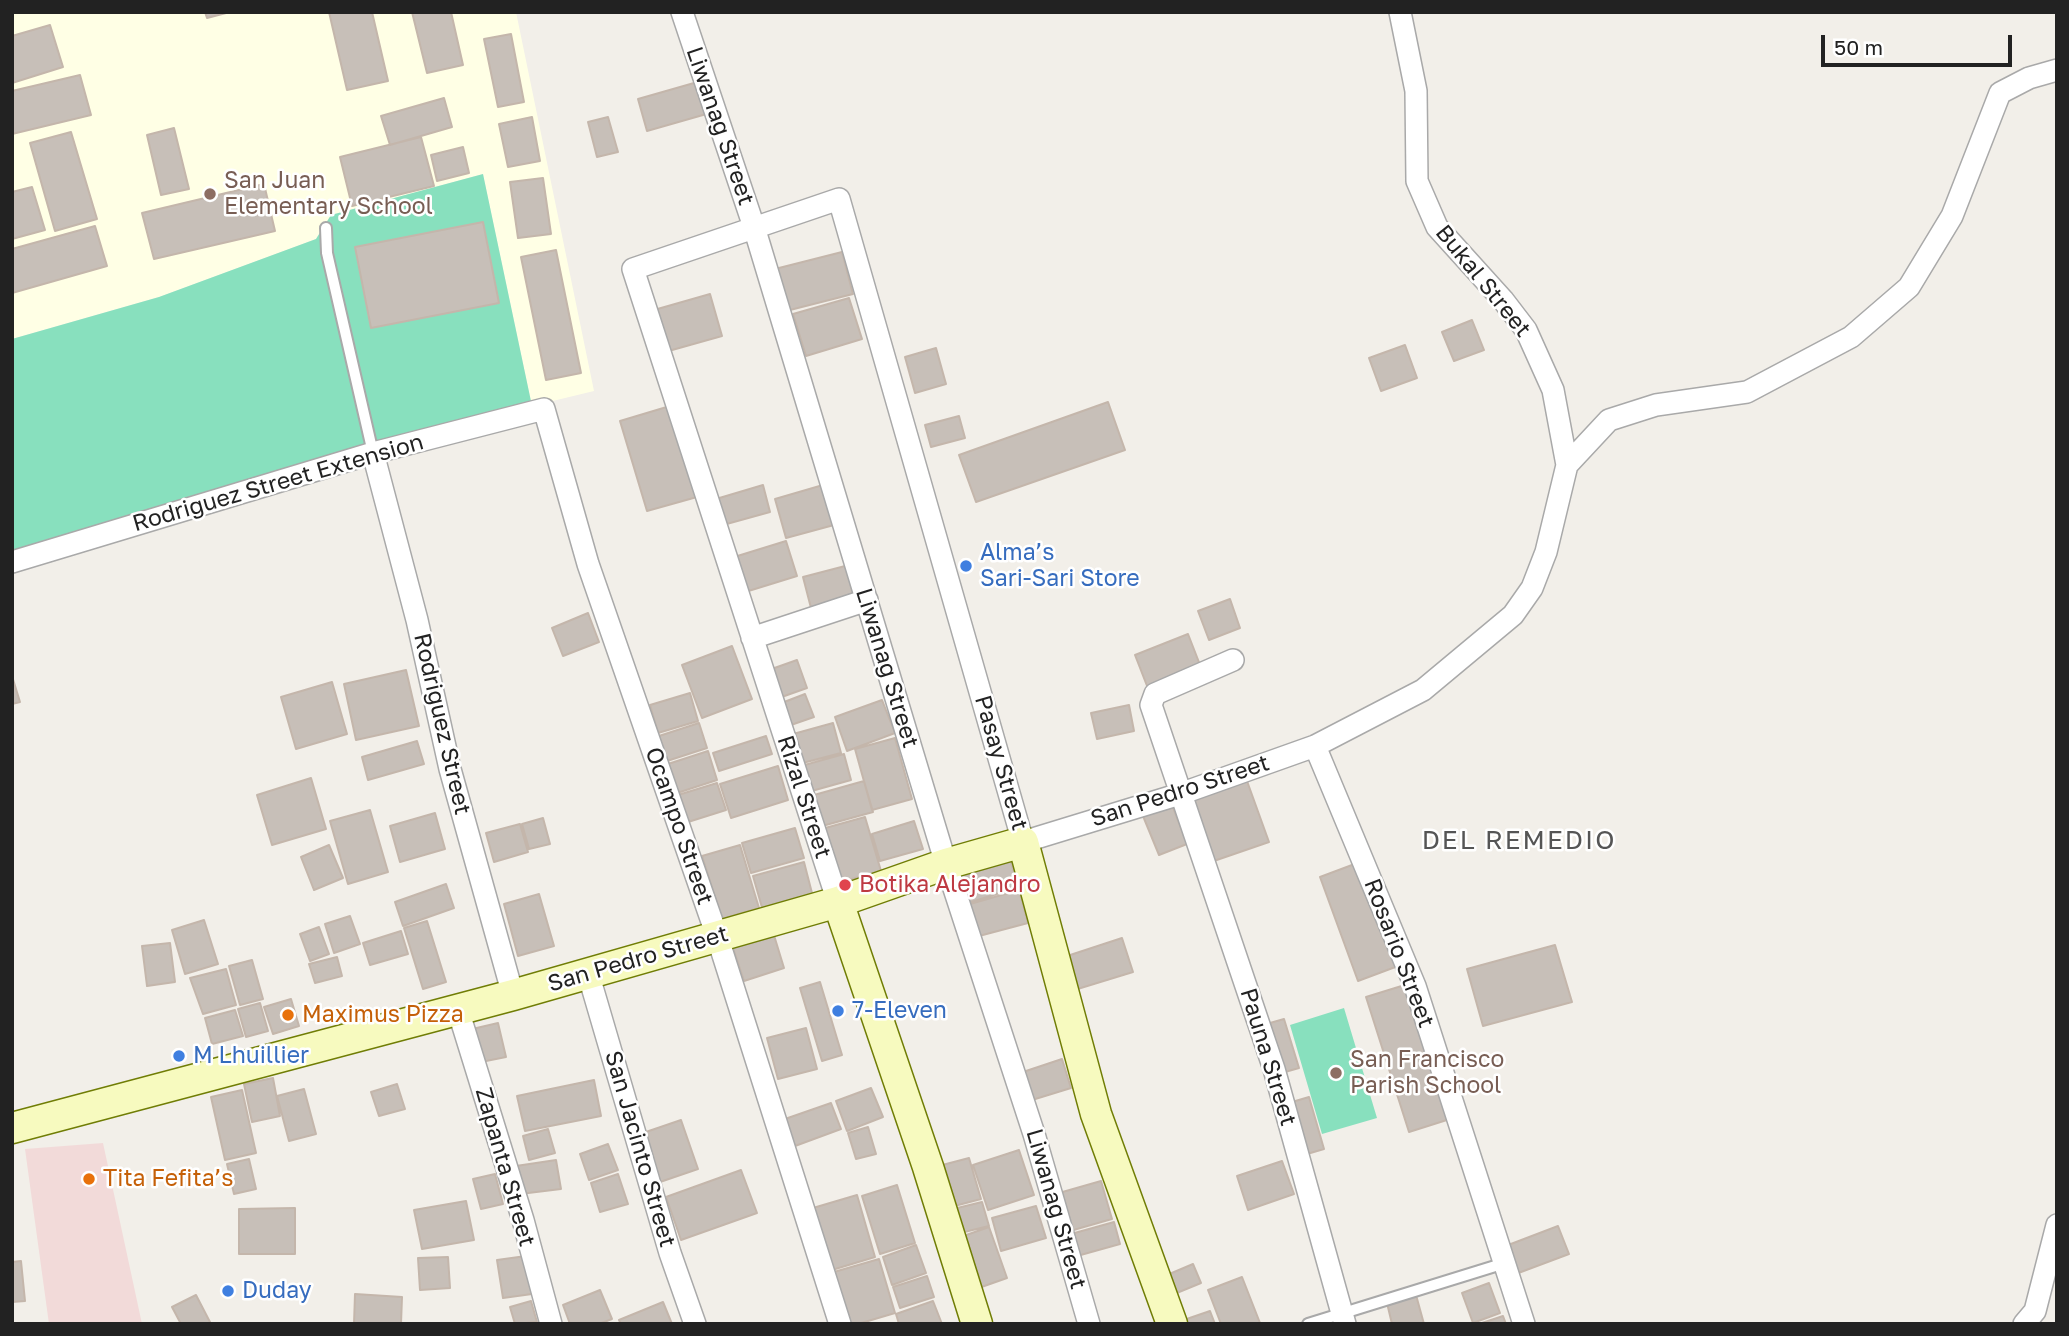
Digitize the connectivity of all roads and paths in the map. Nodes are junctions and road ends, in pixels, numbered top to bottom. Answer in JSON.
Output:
{"nodes":[{"id":1,"x":682,"y":12,"type":"edge"},
{"id":2,"x":1400,"y":12,"type":"edge"},
{"id":3,"x":2057,"y":71,"type":"edge"},
{"id":4,"x":754,"y":227,"type":"junction"},
{"id":5,"x":326,"y":228,"type":"dead end"},
{"id":6,"x":544,"y":409,"type":"joint"},
{"id":7,"x":373,"y":453,"type":"junction"},
{"id":8,"x":1567,"y":465,"type":"junction"},
{"id":9,"x":12,"y":562,"type":"edge"},
{"id":10,"x":867,"y":600,"type":"junction"},
{"id":11,"x":752,"y":638,"type":"junction"},
{"id":12,"x":1233,"y":660,"type":"dead end"},
{"id":13,"x":1315,"y":746,"type":"junction"},
{"id":14,"x":1181,"y":794,"type":"junction"},
{"id":15,"x":1023,"y":842,"type":"junction"},
{"id":16,"x":946,"y":864,"type":"junction"},
{"id":17,"x":838,"y":902,"type":"junction"},
{"id":18,"x":717,"y":936,"type":"junction"},
{"id":19,"x":588,"y":972,"type":"junction"},
{"id":20,"x":513,"y":995,"type":"junction"},
{"id":21,"x":458,"y":1010,"type":"junction"},
{"id":22,"x":12,"y":1128,"type":"edge"},
{"id":23,"x":2057,"y":1225,"type":"edge"},
{"id":24,"x":1505,"y":1263,"type":"junction"},
{"id":25,"x":1344,"y":1318,"type":"edge"},
{"id":26,"x":551,"y":1324,"type":"edge"},
{"id":27,"x":695,"y":1324,"type":"edge"},
{"id":28,"x":840,"y":1324,"type":"edge"},
{"id":29,"x":977,"y":1324,"type":"edge"},
{"id":30,"x":1089,"y":1324,"type":"edge"},
{"id":31,"x":1172,"y":1324,"type":"edge"},
{"id":32,"x":1308,"y":1324,"type":"edge"},
{"id":33,"x":1524,"y":1324,"type":"edge"},
{"id":34,"x":2024,"y":1324,"type":"edge"}],
"edges":[{"from":1,"to":4,"type":"street","name":"Liwanag Street"},
{"from":2,"to":8,"type":"street","name":"Bukal Street"},
{"from":3,"to":8,"type":"street","name":"San Pedro Street"},
{"from":4,"to":10,"type":"street","name":"Liwanag Street"},
{"from":4,"to":11,"type":"street","name":"Rizal Street"},
{"from":4,"to":15,"type":"street","name":"Pasay Street"},
{"from":5,"to":7,"type":"lane"},
{"from":6,"to":7,"type":"street","name":"Rodriguez Street Extension"},
{"from":6,"to":18,"type":"street","name":"Ocampo Street"},
{"from":7,"to":9,"type":"street","name":"Rodriguez Street Extension"},
{"from":7,"to":20,"type":"street","name":"Rodriguez Street"},
{"from":8,"to":13,"type":"street","name":"San Pedro Street"},
{"from":10,"to":11,"type":"street"},
{"from":10,"to":16,"type":"street","name":"Liwanag Street"},
{"from":11,"to":17,"type":"street","name":"Rizal Street"},
{"from":12,"to":14,"type":"street","name":"Pauna Street"},
{"from":13,"to":14,"type":"street","name":"San Pedro Street"},
{"from":13,"to":24,"type":"street","name":"Rosario Street"},
{"from":14,"to":15,"type":"street","name":"San Pedro Street"},
{"from":14,"to":25,"type":"street","name":"Pauna Street"},
{"from":15,"to":16,"type":"main road","name":"San Pedro Street"},
{"from":15,"to":31,"type":"main road","name":"Pasay Street"},
{"from":16,"to":17,"type":"main road","name":"San Pedro Street"},
{"from":16,"to":30,"type":"street","name":"Liwanag Street"},
{"from":17,"to":18,"type":"main road","name":"San Pedro Street"},
{"from":17,"to":29,"type":"main road","name":"Rizal Street"},
{"from":18,"to":19,"type":"main road","name":"San Pedro Street"},
{"from":18,"to":28,"type":"street","name":"Ocampo Street"},
{"from":19,"to":20,"type":"main road","name":"San Pedro Street"},
{"from":19,"to":27,"type":"street","name":"San Jacinto Street"},
{"from":20,"to":21,"type":"main road","name":"San Pedro Street"},
{"from":21,"to":22,"type":"main road","name":"San Pedro Street"},
{"from":21,"to":26,"type":"street","name":"Zapanta Street"},
{"from":23,"to":34,"type":"street"},
{"from":24,"to":25,"type":"lane"},
{"from":24,"to":33,"type":"street","name":"Rosario Street"},
{"from":25,"to":32,"type":"lane"}]}
